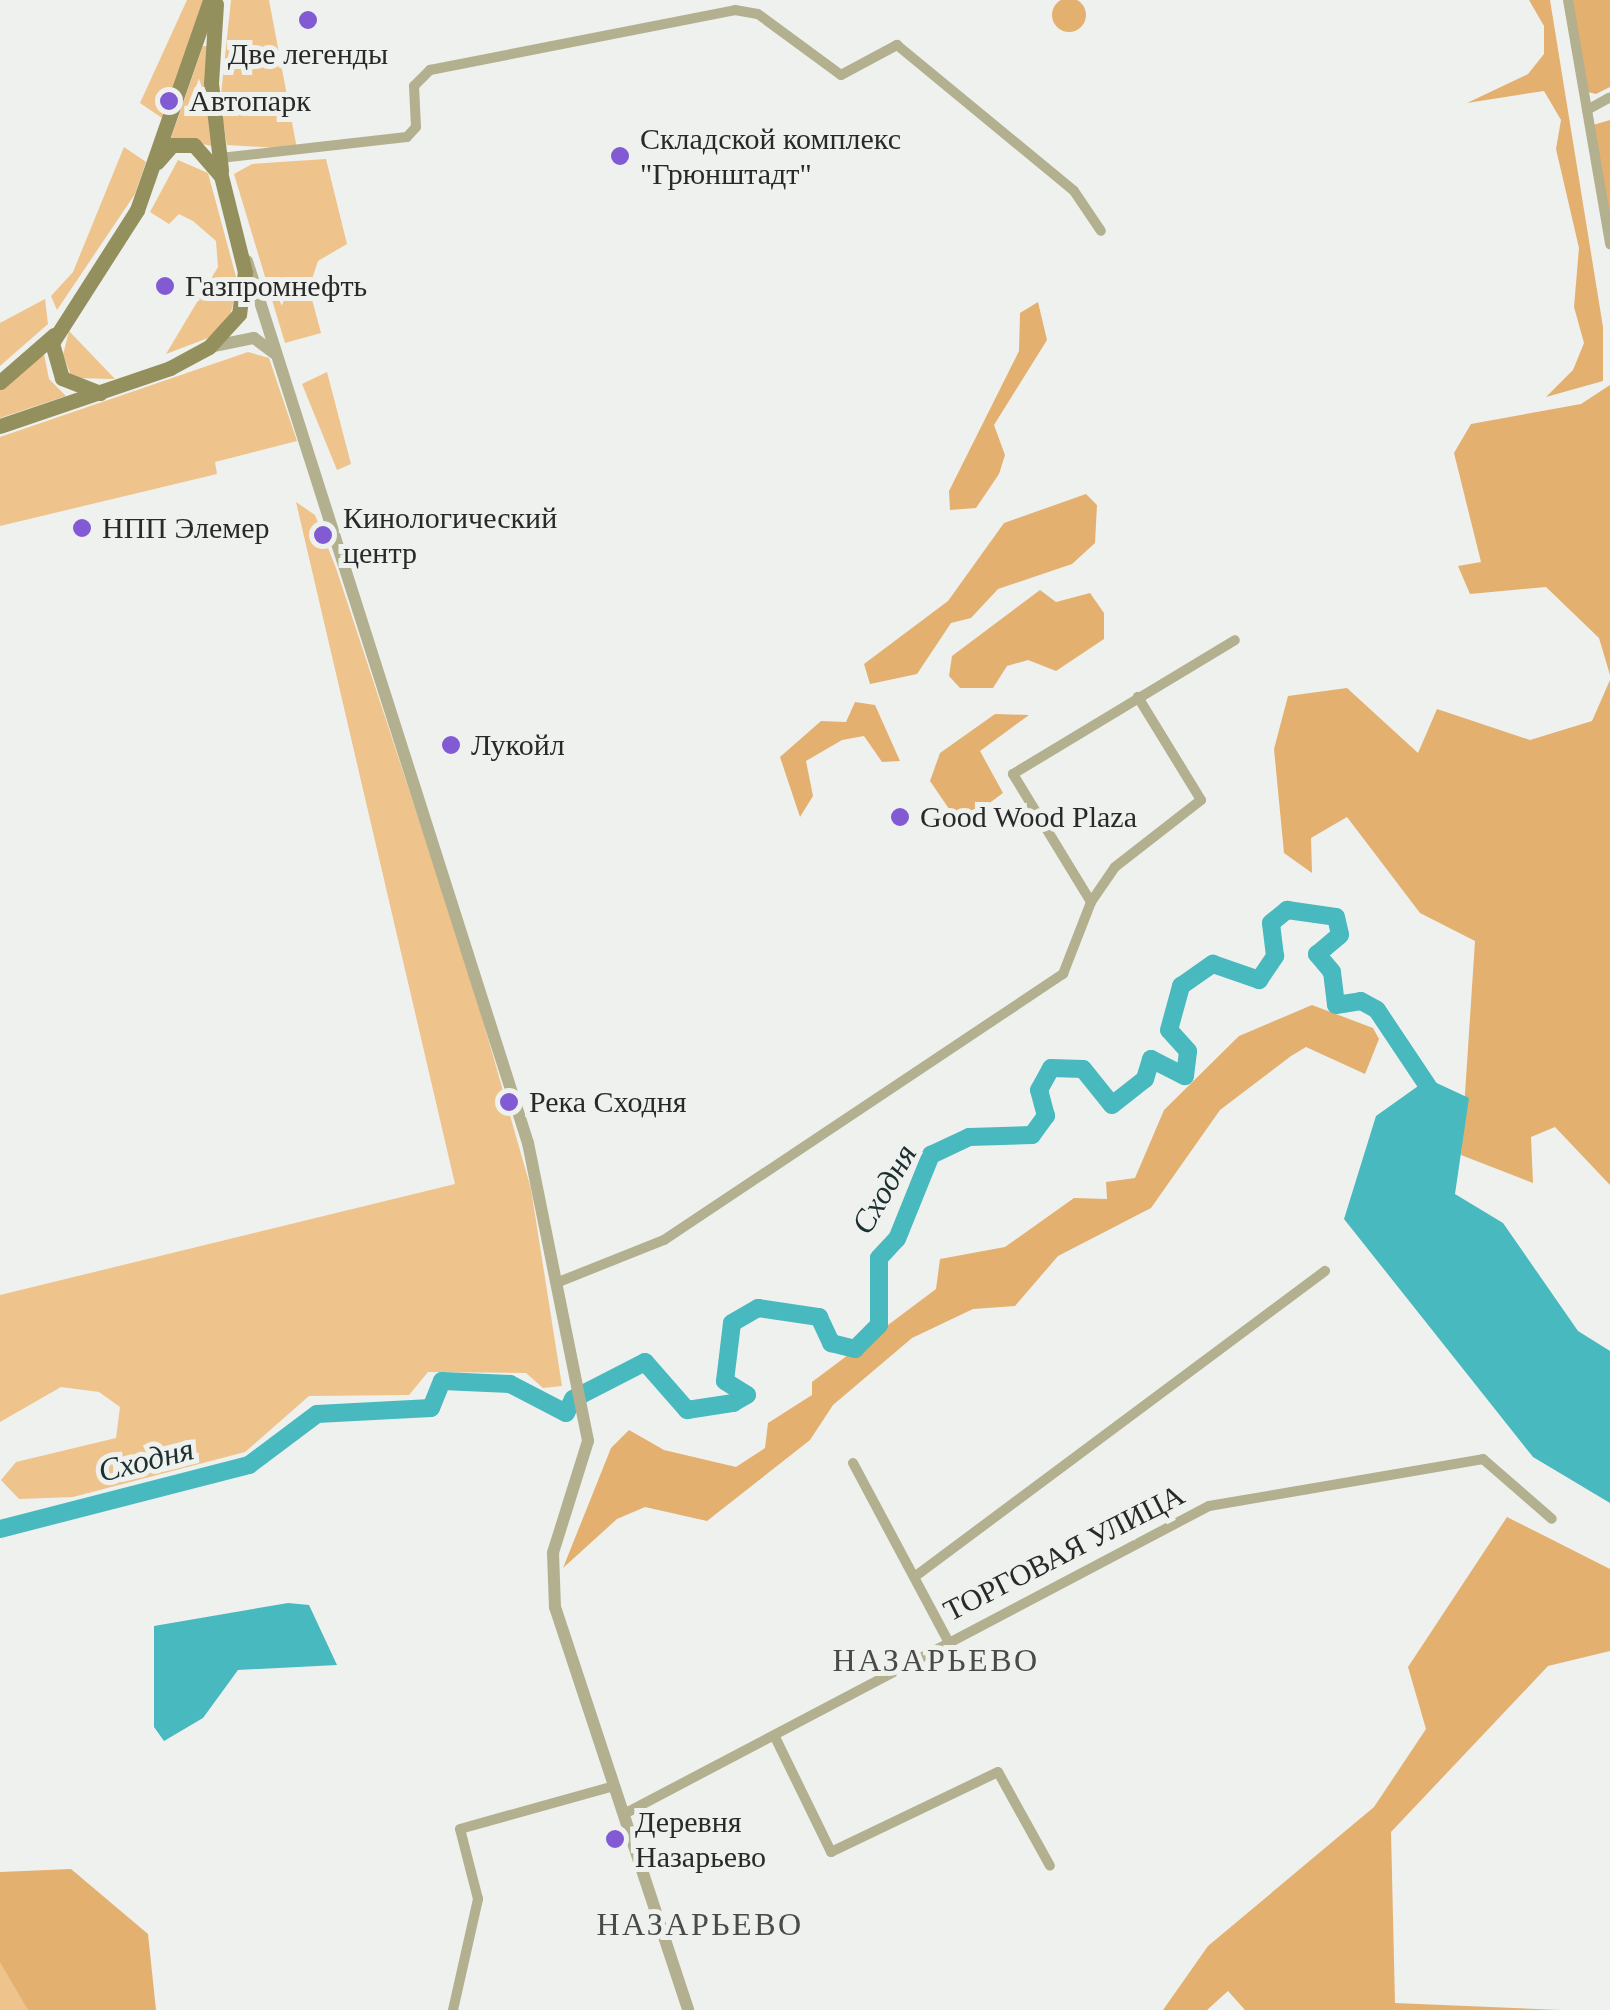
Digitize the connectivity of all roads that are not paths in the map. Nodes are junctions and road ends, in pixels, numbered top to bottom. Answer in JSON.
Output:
{"nodes":[{"id":1,"x":213,"y":0,"type":"edge"},
{"id":2,"x":1568,"y":0,"type":"edge"},
{"id":3,"x":1610,"y":97,"type":"edge"},
{"id":4,"x":1587,"y":110,"type":"junction"},
{"id":5,"x":220,"y":158,"type":"junction"},
{"id":6,"x":156,"y":162,"type":"junction"},
{"id":7,"x":222,"y":176,"type":"junction"},
{"id":8,"x":1101,"y":231,"type":"dead end"},
{"id":9,"x":1610,"y":244,"type":"edge"},
{"id":10,"x":242,"y":249,"type":"junction"},
{"id":11,"x":57,"y":332,"type":"junction"},
{"id":12,"x":209,"y":347,"type":"junction"},
{"id":13,"x":278,"y":359,"type":"junction"},
{"id":14,"x":0,"y":382,"type":"edge"},
{"id":15,"x":104,"y":393,"type":"junction"},
{"id":16,"x":0,"y":426,"type":"edge"},
{"id":17,"x":1235,"y":640,"type":"dead end"},
{"id":18,"x":1138,"y":698,"type":"junction"},
{"id":19,"x":1091,"y":902,"type":"junction"},
{"id":20,"x":1326,"y":1272,"type":"dead end"},
{"id":21,"x":561,"y":1280,"type":"junction"},
{"id":22,"x":853,"y":1463,"type":"dead end"},
{"id":23,"x":1552,"y":1519,"type":"dead end"},
{"id":24,"x":916,"y":1574,"type":"junction"},
{"id":25,"x":948,"y":1641,"type":"junction"},
{"id":26,"x":775,"y":1737,"type":"junction"},
{"id":27,"x":614,"y":1786,"type":"junction"},
{"id":28,"x":624,"y":1814,"type":"junction"},
{"id":29,"x":1050,"y":1866,"type":"dead end"},
{"id":30,"x":453,"y":2010,"type":"edge"},
{"id":31,"x":688,"y":2010,"type":"edge"}],
"edges":[{"from":1,"to":5,"type":"main road"},
{"from":1,"to":6,"type":"main road"},
{"from":2,"to":4,"type":"street"},
{"from":3,"to":4,"type":"street"},
{"from":4,"to":9,"type":"street"},
{"from":5,"to":7,"type":"main road"},
{"from":5,"to":8,"type":"street"},
{"from":6,"to":7,"type":"main road"},
{"from":6,"to":11,"type":"main road"},
{"from":7,"to":10,"type":"main road"},
{"from":10,"to":12,"type":"main road"},
{"from":10,"to":13,"type":"street"},
{"from":11,"to":14,"type":"main road"},
{"from":11,"to":15,"type":"main road"},
{"from":12,"to":13,"type":"street"},
{"from":12,"to":15,"type":"main road"},
{"from":13,"to":21,"type":"street"},
{"from":15,"to":16,"type":"main road"},
{"from":17,"to":18,"type":"street"},
{"from":18,"to":19,"type":"street"},
{"from":18,"to":19,"type":"street"},
{"from":19,"to":21,"type":"street"},
{"from":20,"to":24,"type":"street"},
{"from":21,"to":27,"type":"street"},
{"from":22,"to":24,"type":"street"},
{"from":23,"to":25,"type":"street","name":"ТОРГОВАЯ УЛИЦА"},
{"from":24,"to":25,"type":"street"},
{"from":25,"to":26,"type":"street","name":"ТОРГОВАЯ УЛИЦА"},
{"from":26,"to":28,"type":"street","name":"ТОРГОВАЯ УЛИЦА"},
{"from":26,"to":29,"type":"street"},
{"from":27,"to":28,"type":"street"},
{"from":27,"to":30,"type":"street"},
{"from":28,"to":31,"type":"street"}]}
